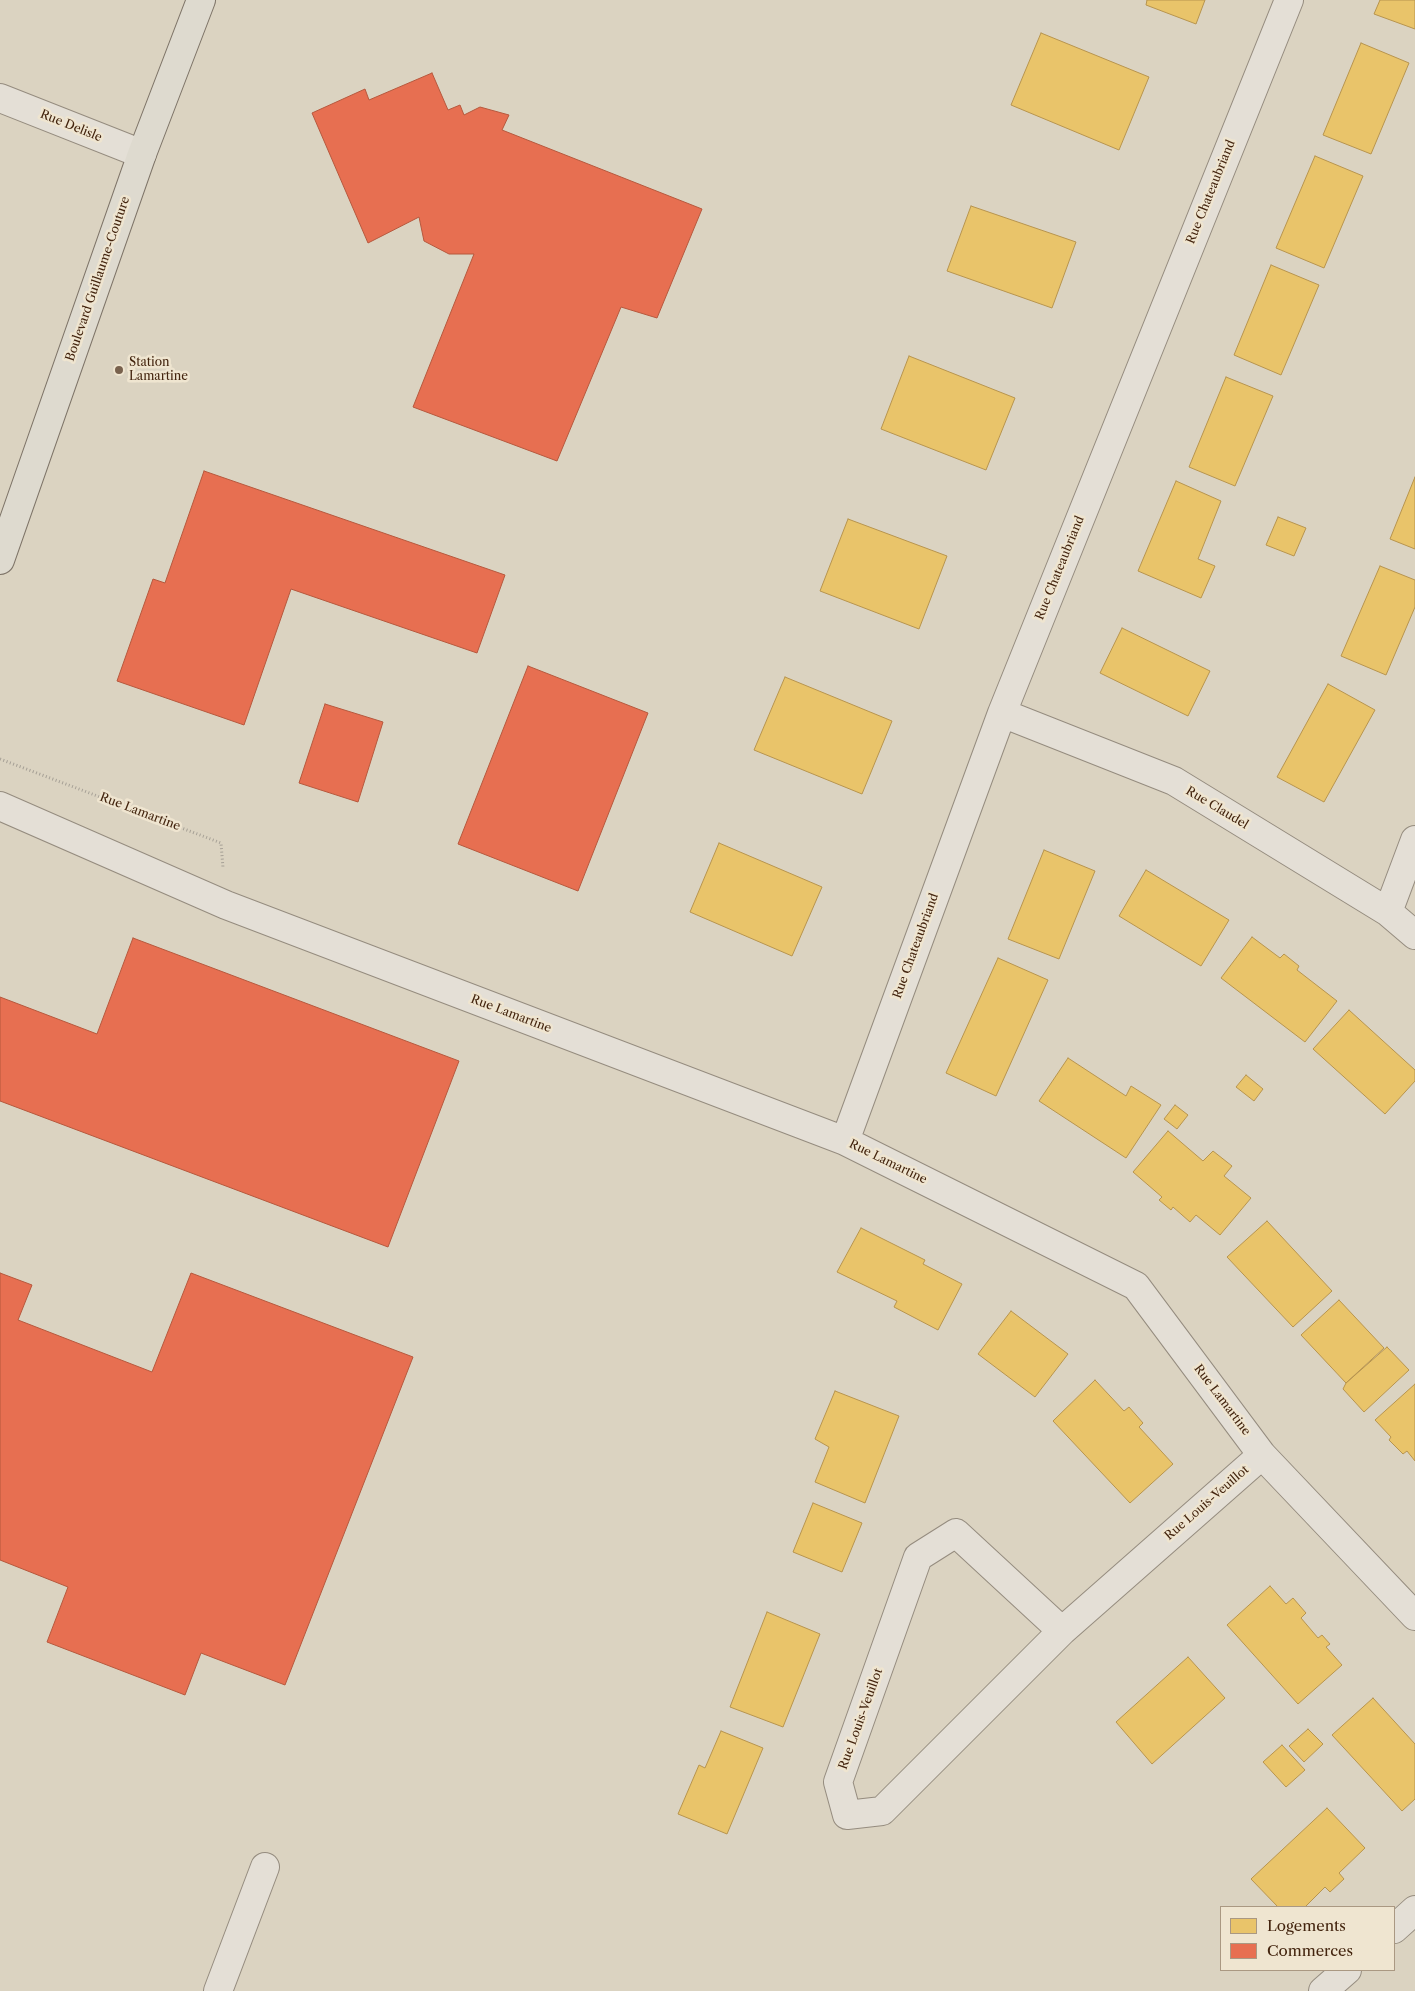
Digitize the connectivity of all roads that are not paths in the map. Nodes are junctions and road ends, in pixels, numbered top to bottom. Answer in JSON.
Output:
{"nodes":[{"id":1,"x":201,"y":0,"type":"edge"},
{"id":2,"x":1289,"y":0,"type":"edge"},
{"id":3,"x":0,"y":98,"type":"edge"},
{"id":4,"x":142,"y":154,"type":"junction"},
{"id":5,"x":0,"y":560,"type":"edge"},
{"id":6,"x":1002,"y":713,"type":"junction"},
{"id":7,"x":0,"y":806,"type":"edge"},
{"id":8,"x":1415,"y":840,"type":"edge"},
{"id":9,"x":1388,"y":912,"type":"junction"},
{"id":10,"x":1415,"y":934,"type":"edge"},
{"id":11,"x":845,"y":1141,"type":"junction"},
{"id":12,"x":1262,"y":1454,"type":"junction"},
{"id":13,"x":1415,"y":1616,"type":"edge"},
{"id":14,"x":1062,"y":1631,"type":"junction"},
{"id":15,"x":266,"y":1868,"type":"dead end"},
{"id":16,"x":1415,"y":1910,"type":"edge"},
{"id":17,"x":1395,"y":1928,"type":"edge"},
{"id":18,"x":1346,"y":1971,"type":"edge"},
{"id":19,"x":218,"y":1991,"type":"edge"},
{"id":20,"x":1323,"y":1991,"type":"edge"}],
"edges":[{"from":1,"to":4,"type":"main road","name":"Boulevard Guillaume-Couture"},
{"from":2,"to":6,"type":"street","name":"Rue Chateaubriand"},
{"from":3,"to":4,"type":"street","name":"Rue Delisle"},
{"from":4,"to":5,"type":"main road","name":"Boulevard Guillaume-Couture"},
{"from":6,"to":9,"type":"street","name":"Rue Claudel"},
{"from":6,"to":11,"type":"street","name":"Rue Chateaubriand"},
{"from":7,"to":11,"type":"street","name":"Rue Lamartine"},
{"from":8,"to":9,"type":"street"},
{"from":9,"to":10,"type":"street","name":"Rue Claudel"},
{"from":11,"to":12,"type":"street","name":"Rue Lamartine"},
{"from":12,"to":13,"type":"street","name":"Rue Lamartine"},
{"from":12,"to":14,"type":"street","name":"Rue Louis-Veuillot"},
{"from":14,"to":14,"type":"street","name":"Rue Louis-Veuillot"},
{"from":15,"to":19,"type":"street"},
{"from":16,"to":17,"type":"street"},
{"from":18,"to":20,"type":"street"}]}
